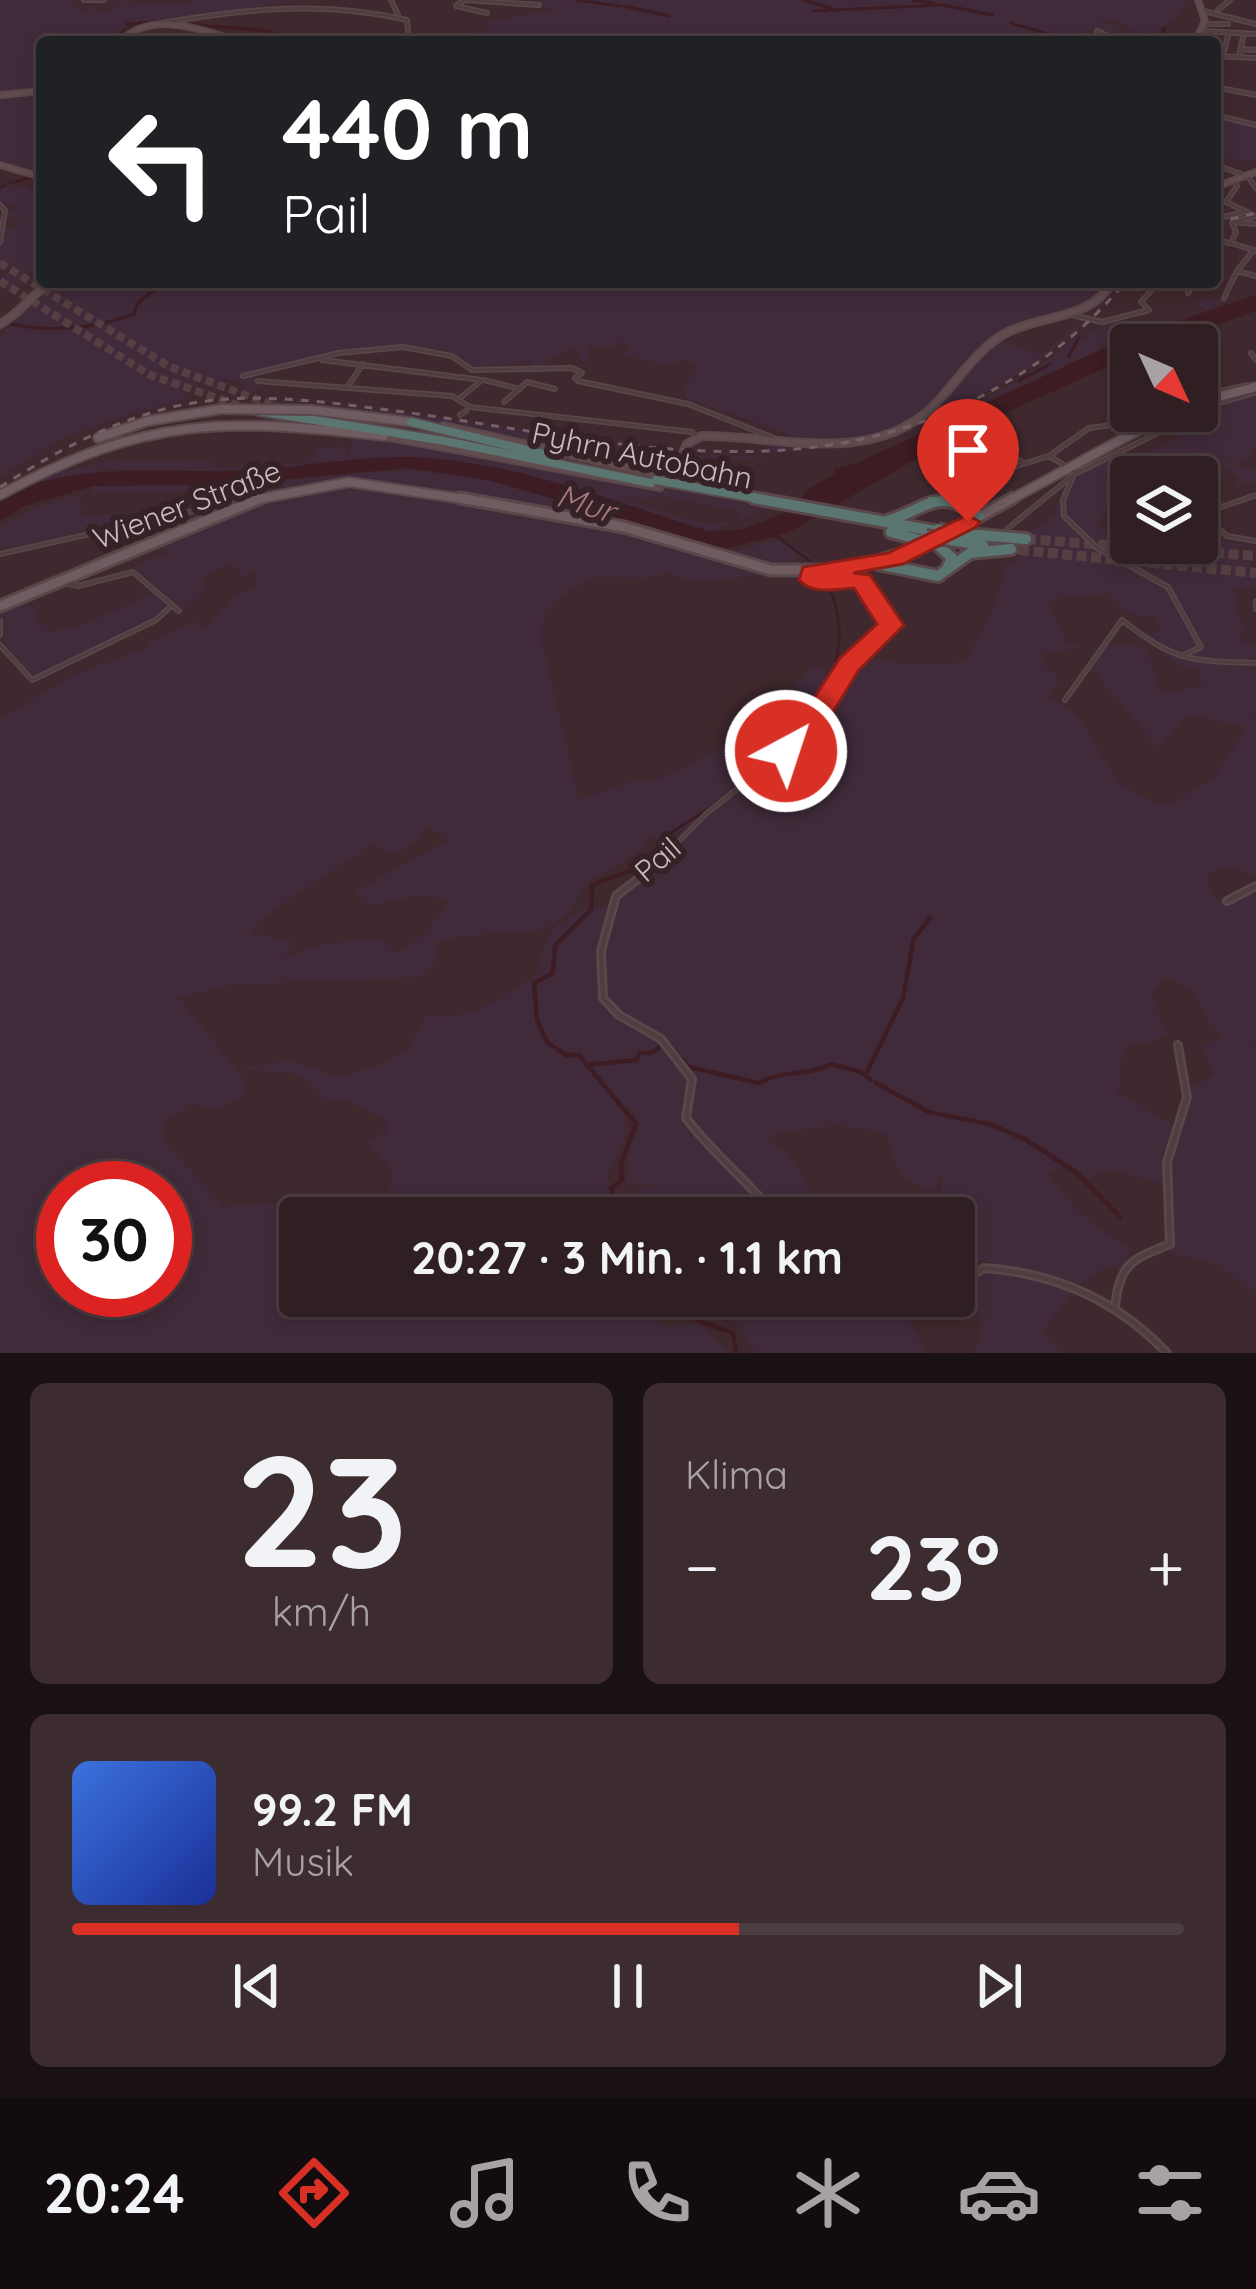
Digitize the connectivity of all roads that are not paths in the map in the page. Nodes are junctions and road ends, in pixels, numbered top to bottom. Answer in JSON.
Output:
{"nodes":[{"id":1,"x":84,"y":0,"type":"edge"},
{"id":2,"x":104,"y":0,"type":"edge"},
{"id":3,"x":391,"y":0,"type":"edge"},
{"id":4,"x":465,"y":0,"type":"edge"},
{"id":5,"x":1230,"y":0,"type":"edge"},
{"id":6,"x":1201,"y":1,"type":"edge"},
{"id":7,"x":539,"y":5,"type":"dead end"},
{"id":8,"x":1204,"y":10,"type":"junction"},
{"id":9,"x":488,"y":13,"type":"dead end"},
{"id":10,"x":399,"y":16,"type":"junction"},
{"id":11,"x":167,"y":22,"type":"junction"},
{"id":12,"x":1228,"y":24,"type":"dead end"},
{"id":13,"x":1256,"y":24,"type":"edge"},
{"id":14,"x":1202,"y":29,"type":"junction"},
{"id":15,"x":1097,"y":31,"type":"dead end"},
{"id":16,"x":1136,"y":32,"type":"dead end"},
{"id":17,"x":1228,"y":34,"type":"junction"},
{"id":18,"x":1256,"y":34,"type":"edge"},
{"id":19,"x":1243,"y":35,"type":"junction"},
{"id":20,"x":124,"y":36,"type":"edge"},
{"id":21,"x":220,"y":36,"type":"edge"},
{"id":22,"x":409,"y":36,"type":"edge"},
{"id":23,"x":1108,"y":36,"type":"edge"},
{"id":24,"x":1135,"y":36,"type":"edge"},
{"id":25,"x":1198,"y":36,"type":"edge"},
{"id":26,"x":1242,"y":42,"type":"junction"},
{"id":27,"x":1256,"y":43,"type":"edge"},
{"id":28,"x":1241,"y":50,"type":"junction"},
{"id":29,"x":1256,"y":50,"type":"edge"},
{"id":30,"x":1223,"y":56,"type":"joint"},
{"id":31,"x":1238,"y":57,"type":"junction"},
{"id":32,"x":1256,"y":58,"type":"edge"},
{"id":33,"x":1222,"y":89,"type":"edge"},
{"id":34,"x":36,"y":92,"type":"edge"},
{"id":35,"x":0,"y":95,"type":"edge"},
{"id":36,"x":1256,"y":95,"type":"edge"},
{"id":37,"x":1256,"y":112,"type":"edge"},
{"id":38,"x":1221,"y":117,"type":"edge"},
{"id":39,"x":1246,"y":122,"type":"junction"},
{"id":40,"x":1256,"y":125,"type":"edge"},
{"id":41,"x":0,"y":165,"type":"edge"},
{"id":42,"x":1221,"y":167,"type":"edge"},
{"id":43,"x":1256,"y":172,"type":"edge"},
{"id":44,"x":36,"y":175,"type":"edge"},
{"id":45,"x":1244,"y":175,"type":"junction"},
{"id":46,"x":1233,"y":180,"type":"junction"},
{"id":47,"x":1221,"y":185,"type":"edge"},
{"id":48,"x":1256,"y":188,"type":"edge"},
{"id":49,"x":1221,"y":202,"type":"edge"},
{"id":50,"x":1226,"y":202,"type":"junction"},
{"id":51,"x":0,"y":205,"type":"edge"},
{"id":52,"x":1245,"y":212,"type":"junction"},
{"id":53,"x":1255,"y":216,"type":"edge"},
{"id":54,"x":1221,"y":217,"type":"edge"},
{"id":55,"x":1232,"y":222,"type":"junction"},
{"id":56,"x":1256,"y":224,"type":"edge"},
{"id":57,"x":1221,"y":241,"type":"edge"},
{"id":58,"x":0,"y":242,"type":"edge"},
{"id":59,"x":1231,"y":244,"type":"junction"},
{"id":60,"x":1255,"y":251,"type":"edge"},
{"id":61,"x":1238,"y":272,"type":"junction"},
{"id":62,"x":1256,"y":276,"type":"edge"},
{"id":63,"x":42,"y":288,"type":"edge"},
{"id":64,"x":1109,"y":288,"type":"edge"},
{"id":65,"x":1154,"y":288,"type":"edge"},
{"id":66,"x":1190,"y":288,"type":"edge"},
{"id":67,"x":1188,"y":292,"type":"dead end"},
{"id":68,"x":1224,"y":298,"type":"dead end"},
{"id":69,"x":1068,"y":312,"type":"junction"},
{"id":70,"x":0,"y":324,"type":"edge"},
{"id":71,"x":1251,"y":353,"type":"dead end"},
{"id":72,"x":316,"y":360,"type":"junction"},
{"id":73,"x":1256,"y":360,"type":"edge"},
{"id":74,"x":364,"y":363,"type":"junction"},
{"id":75,"x":471,"y":373,"type":"junction"},
{"id":76,"x":243,"y":376,"type":"dead end"},
{"id":77,"x":482,"y":380,"type":"junction"},
{"id":78,"x":258,"y":382,"type":"dead end"},
{"id":79,"x":348,"y":387,"type":"junction"},
{"id":80,"x":520,"y":388,"type":"junction"},
{"id":81,"x":1256,"y":388,"type":"edge"},
{"id":82,"x":555,"y":389,"type":"dead end"},
{"id":83,"x":1218,"y":395,"type":"edge"},
{"id":84,"x":460,"y":398,"type":"junction"},
{"id":85,"x":504,"y":402,"type":"dead end"},
{"id":86,"x":254,"y":410,"type":"tunnel mouth"},
{"id":87,"x":466,"y":411,"type":"dead end"},
{"id":88,"x":296,"y":412,"type":"tunnel mouth"},
{"id":89,"x":460,"y":415,"type":"dead end"},
{"id":90,"x":411,"y":422,"type":"junction"},
{"id":91,"x":1110,"y":425,"type":"edge"},
{"id":92,"x":1139,"y":432,"type":"edge"},
{"id":93,"x":384,"y":436,"type":"junction"},
{"id":94,"x":967,"y":438,"type":"dead end"},
{"id":95,"x":693,"y":440,"type":"junction"},
{"id":96,"x":780,"y":443,"type":"junction"},
{"id":97,"x":521,"y":456,"type":"junction"},
{"id":98,"x":1049,"y":456,"type":"junction"},
{"id":99,"x":680,"y":462,"type":"junction"},
{"id":100,"x":581,"y":464,"type":"junction"},
{"id":101,"x":1024,"y":464,"type":"junction"},
{"id":102,"x":937,"y":471,"type":"junction"},
{"id":103,"x":1073,"y":472,"type":"junction"},
{"id":104,"x":653,"y":480,"type":"junction"},
{"id":105,"x":678,"y":485,"type":"junction"},
{"id":106,"x":951,"y":485,"type":"junction"},
{"id":107,"x":0,"y":493,"type":"edge"},
{"id":108,"x":1256,"y":495,"type":"edge"},
{"id":109,"x":1012,"y":497,"type":"junction"},
{"id":110,"x":250,"y":500,"type":"junction"},
{"id":111,"x":992,"y":509,"type":"joint"},
{"id":112,"x":971,"y":514,"type":"junction"},
{"id":113,"x":856,"y":522,"type":"junction"},
{"id":114,"x":1007,"y":529,"type":"dead end"},
{"id":115,"x":930,"y":534,"type":"junction"},
{"id":116,"x":952,"y":539,"type":"junction"},
{"id":117,"x":1256,"y":541,"type":"edge"},
{"id":118,"x":1019,"y":546,"type":"junction"},
{"id":119,"x":0,"y":554,"type":"edge"},
{"id":120,"x":902,"y":562,"type":"junction"},
{"id":121,"x":878,"y":564,"type":"joint"},
{"id":122,"x":818,"y":575,"type":"junction"},
{"id":123,"x":61,"y":580,"type":"junction"},
{"id":124,"x":1256,"y":601,"type":"edge"},
{"id":125,"x":172,"y":605,"type":"junction"},
{"id":126,"x":0,"y":606,"type":"edge"},
{"id":127,"x":1256,"y":610,"type":"edge"},
{"id":128,"x":179,"y":611,"type":"dead end"},
{"id":129,"x":0,"y":621,"type":"edge"},
{"id":130,"x":0,"y":635,"type":"edge"},
{"id":131,"x":0,"y":645,"type":"edge"},
{"id":132,"x":1182,"y":656,"type":"junction"},
{"id":133,"x":1256,"y":663,"type":"edge"},
{"id":134,"x":1065,"y":700,"type":"dead end"},
{"id":135,"x":1256,"y":886,"type":"edge"},
{"id":136,"x":1227,"y":901,"type":"dead end"},
{"id":137,"x":1178,"y":1045,"type":"dead end"},
{"id":138,"x":761,"y":1197,"type":"edge"},
{"id":139,"x":975,"y":1271,"type":"edge"},
{"id":140,"x":1115,"y":1307,"type":"junction"},
{"id":141,"x":1166,"y":1351,"type":"edge"}],
"edges":[{"from":1,"to":2,"type":"street"},
{"from":3,"to":10,"type":"street"},
{"from":4,"to":7,"type":"street"},
{"from":4,"to":9,"type":"street"},
{"from":5,"to":8,"type":"street"},
{"from":6,"to":8,"type":"main road"},
{"from":8,"to":13,"type":"street"},
{"from":8,"to":14,"type":"main road"},
{"from":10,"to":11,"type":"street"},
{"from":10,"to":22,"type":"street"},
{"from":11,"to":20,"type":"main road"},
{"from":11,"to":21,"type":"main road"},
{"from":12,"to":14,"type":"street"},
{"from":14,"to":17,"type":"street"},
{"from":14,"to":25,"type":"main road"},
{"from":15,"to":23,"type":"street"},
{"from":16,"to":24,"type":"street"},
{"from":17,"to":19,"type":"street"},
{"from":17,"to":30,"type":"street"},
{"from":18,"to":19,"type":"street"},
{"from":19,"to":26,"type":"street"},
{"from":26,"to":27,"type":"street"},
{"from":26,"to":28,"type":"street"},
{"from":28,"to":29,"type":"street"},
{"from":28,"to":31,"type":"street"},
{"from":30,"to":31,"type":"street"},
{"from":31,"to":32,"type":"street"},
{"from":33,"to":36,"type":"street"},
{"from":34,"to":35,"type":"main road"},
{"from":37,"to":39,"type":"street"},
{"from":38,"to":39,"type":"street"},
{"from":39,"to":40,"type":"street"},
{"from":41,"to":44,"type":"main road"},
{"from":42,"to":45,"type":"street"},
{"from":43,"to":45,"type":"main road"},
{"from":45,"to":46,"type":"main road"},
{"from":45,"to":48,"type":"street"},
{"from":46,"to":47,"type":"main road"},
{"from":46,"to":50,"type":"street"},
{"from":49,"to":50,"type":"street"},
{"from":50,"to":52,"type":"street"},
{"from":51,"to":58,"type":"street"},
{"from":52,"to":53,"type":"street"},
{"from":52,"to":54,"type":"street"},
{"from":53,"to":55,"type":"street"},
{"from":55,"to":56,"type":"street"},
{"from":55,"to":59,"type":"street"},
{"from":57,"to":59,"type":"street"},
{"from":59,"to":60,"type":"street"},
{"from":60,"to":61,"type":"street"},
{"from":61,"to":62,"type":"street"},
{"from":61,"to":68,"type":"street"},
{"from":63,"to":70,"type":"main road"},
{"from":64,"to":69,"type":"main road"},
{"from":65,"to":69,"type":"street"},
{"from":66,"to":67,"type":"street"},
{"from":69,"to":96,"type":"main road"},
{"from":71,"to":73,"type":"street"},
{"from":72,"to":74,"type":"street"},
{"from":72,"to":75,"type":"street"},
{"from":72,"to":76,"type":"street"},
{"from":74,"to":75,"type":"street"},
{"from":74,"to":79,"type":"street"},
{"from":75,"to":77,"type":"street"},
{"from":75,"to":96,"type":"street"},
{"from":77,"to":80,"type":"street"},
{"from":77,"to":84,"type":"street"},
{"from":78,"to":79,"type":"street"},
{"from":79,"to":84,"type":"street"},
{"from":80,"to":82,"type":"street"},
{"from":80,"to":85,"type":"street"},
{"from":81,"to":83,"type":"main road"},
{"from":81,"to":103,"type":"street"},
{"from":84,"to":95,"type":"street"},
{"from":86,"to":97,"type":"highway","name":"Pyhrn Autobahn"},
{"from":87,"to":89,"type":"street"},
{"from":88,"to":100,"type":"highway","name":"Pyhrn Autobahn"},
{"from":90,"to":100,"type":"highway"},
{"from":90,"to":104,"type":"main road"},
{"from":90,"to":107,"type":"main road","bridge":true},
{"from":91,"to":98,"type":"street"},
{"from":92,"to":103,"type":"main road"},
{"from":93,"to":97,"type":"highway"},
{"from":93,"to":104,"type":"main road"},
{"from":93,"to":107,"type":"main road"},
{"from":94,"to":102,"type":"street"},
{"from":95,"to":96,"type":"main road"},
{"from":95,"to":99,"type":"main road"},
{"from":97,"to":104,"type":"highway","name":"Pyhrn Autobahn"},
{"from":98,"to":101,"type":"street"},
{"from":98,"to":103,"type":"street"},
{"from":99,"to":104,"type":"main road"},
{"from":99,"to":105,"type":"main road"},
{"from":100,"to":104,"type":"highway","name":"Pyhrn Autobahn"},
{"from":101,"to":102,"type":"street"},
{"from":101,"to":106,"type":"street"},
{"from":102,"to":106,"type":"street"},
{"from":103,"to":109,"type":"main road"},
{"from":103,"to":114,"type":"street"},
{"from":103,"to":132,"type":"street"},
{"from":104,"to":105,"type":"highway","name":"Pyhrn Autobahn","bridge":true},
{"from":105,"to":113,"type":"highway","name":"Pyhrn Autobahn"},
{"from":106,"to":109,"type":"street"},
{"from":108,"to":117,"type":"street"},
{"from":109,"to":111,"type":"main road"},
{"from":110,"to":119,"type":"street"},
{"from":110,"to":122,"type":"main road","name":"Wiener Straße"},
{"from":110,"to":123,"type":"main road","name":"Wiener Straße"},
{"from":111,"to":112,"type":"highway"},
{"from":112,"to":113,"type":"highway"},
{"from":112,"to":115,"type":"highway"},
{"from":112,"to":120,"type":"main road"},
{"from":113,"to":115,"type":"highway","name":"Pyhrn Autobahn"},
{"from":113,"to":115,"type":"highway","name":"Pyhrn Autobahn"},
{"from":115,"to":116,"type":"highway","bridge":true},
{"from":115,"to":116,"type":"highway","name":"Pyhrn Autobahn","bridge":true},
{"from":116,"to":118,"type":"highway","name":"Pyhrn Autobahn"},
{"from":116,"to":118,"type":"highway","name":"Pyhrn Autobahn"},
{"from":116,"to":120,"type":"highway"},
{"from":118,"to":120,"type":"highway"},
{"from":120,"to":121,"type":"highway"},
{"from":121,"to":122,"type":"main road","name":"Wiener Straße"},
{"from":122,"to":138,"type":"street","name":"Pail"},
{"from":123,"to":125,"type":"street"},
{"from":123,"to":126,"type":"main road","name":"Wiener Straße"},
{"from":124,"to":127,"type":"street"},
{"from":125,"to":128,"type":"street"},
{"from":125,"to":131,"type":"street"},
{"from":129,"to":130,"type":"street"},
{"from":132,"to":133,"type":"street"},
{"from":132,"to":134,"type":"street"},
{"from":135,"to":136,"type":"street"},
{"from":137,"to":140,"type":"street"},
{"from":139,"to":140,"type":"street"},
{"from":140,"to":141,"type":"street"}]}
